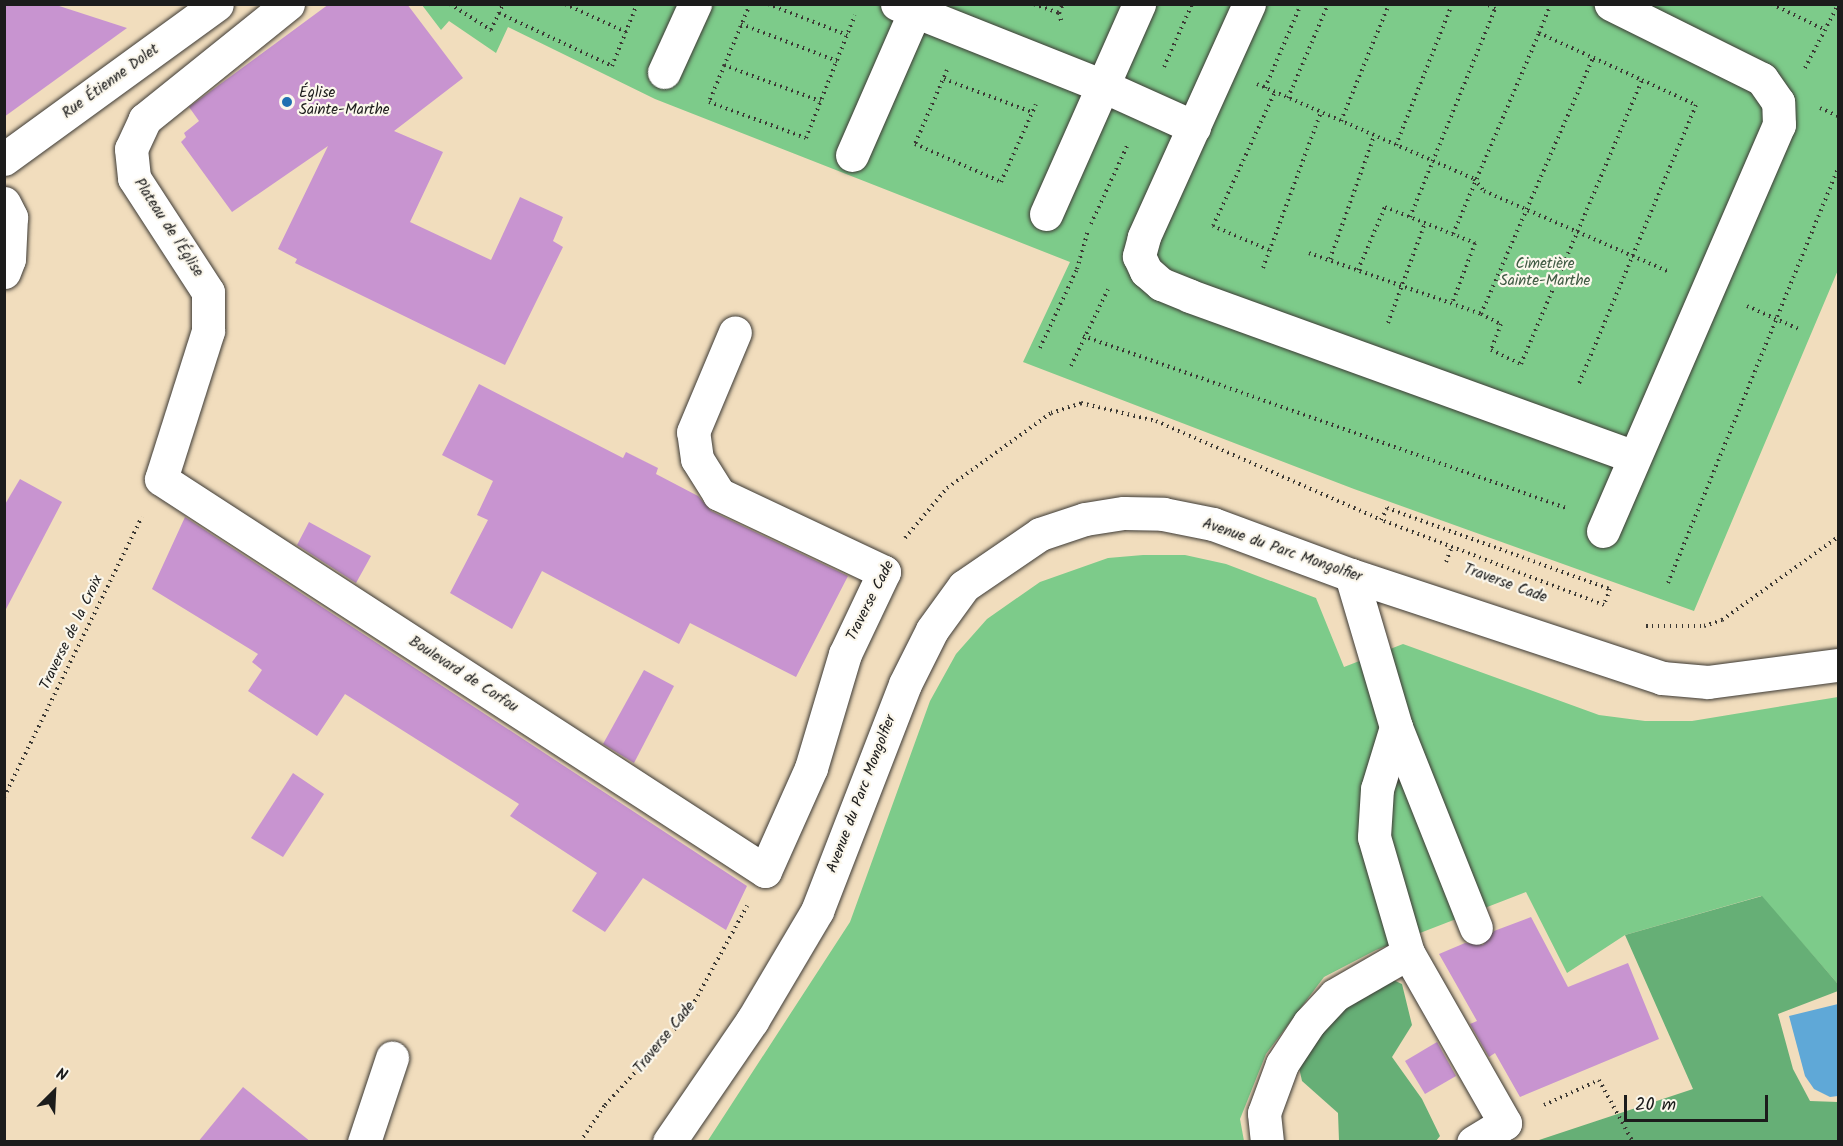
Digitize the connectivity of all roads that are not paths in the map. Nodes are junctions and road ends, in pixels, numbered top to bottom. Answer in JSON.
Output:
{"nodes":[{"id":1,"x":217,"y":4,"type":"edge"},
{"id":2,"x":288,"y":4,"type":"edge"},
{"id":3,"x":695,"y":4,"type":"edge"},
{"id":4,"x":1139,"y":4,"type":"edge"},
{"id":5,"x":1250,"y":4,"type":"edge"},
{"id":6,"x":1611,"y":4,"type":"edge"},
{"id":7,"x":910,"y":7,"type":"edge"},
{"id":8,"x":664,"y":72,"type":"dead end"},
{"id":9,"x":1103,"y":86,"type":"junction"},
{"id":10,"x":1194,"y":127,"type":"junction"},
{"id":11,"x":852,"y":155,"type":"dead end"},
{"id":12,"x":4,"y":159,"type":"edge"},
{"id":13,"x":4,"y":203,"type":"edge"},
{"id":14,"x":1046,"y":214,"type":"dead end"},
{"id":15,"x":4,"y":272,"type":"edge"},
{"id":16,"x":735,"y":332,"type":"dead end"},
{"id":17,"x":1633,"y":456,"type":"junction"},
{"id":18,"x":161,"y":479,"type":"joint"},
{"id":19,"x":1605,"y":527,"type":"road end"},
{"id":20,"x":1351,"y":575,"type":"junction"},
{"id":21,"x":1839,"y":665,"type":"edge"},
{"id":22,"x":1396,"y":727,"type":"junction"},
{"id":23,"x":765,"y":871,"type":"joint"},
{"id":24,"x":1476,"y":928,"type":"dead end"},
{"id":25,"x":1408,"y":953,"type":"junction"},
{"id":26,"x":392,"y":1058,"type":"dead end"},
{"id":27,"x":364,"y":1142,"type":"edge"},
{"id":28,"x":669,"y":1142,"type":"edge"},
{"id":29,"x":1267,"y":1142,"type":"edge"},
{"id":30,"x":1473,"y":1142,"type":"edge"}],
"edges":[{"from":1,"to":12,"type":"street","name":"Rue Étienne Dolet"},
{"from":2,"to":18,"type":"street","name":"Plateau de l'Église"},
{"from":3,"to":8,"type":"street"},
{"from":4,"to":9,"type":"street"},
{"from":5,"to":10,"type":"street"},
{"from":6,"to":17,"type":"street"},
{"from":7,"to":9,"type":"street"},
{"from":7,"to":11,"type":"street"},
{"from":9,"to":10,"type":"street"},
{"from":9,"to":14,"type":"street"},
{"from":10,"to":17,"type":"street"},
{"from":13,"to":15,"type":"street"},
{"from":16,"to":23,"type":"street","name":"Traverse Cade"},
{"from":17,"to":19,"type":"street"},
{"from":18,"to":23,"type":"street","name":"Boulevard de Corfou"},
{"from":20,"to":21,"type":"street","name":"Avenue du Parc Mongolfier"},
{"from":20,"to":22,"type":"street"},
{"from":20,"to":28,"type":"street","name":"Avenue du Parc Mongolfier"},
{"from":22,"to":24,"type":"street"},
{"from":22,"to":25,"type":"street"},
{"from":25,"to":29,"type":"street"},
{"from":25,"to":30,"type":"street"},
{"from":26,"to":27,"type":"street"}]}
